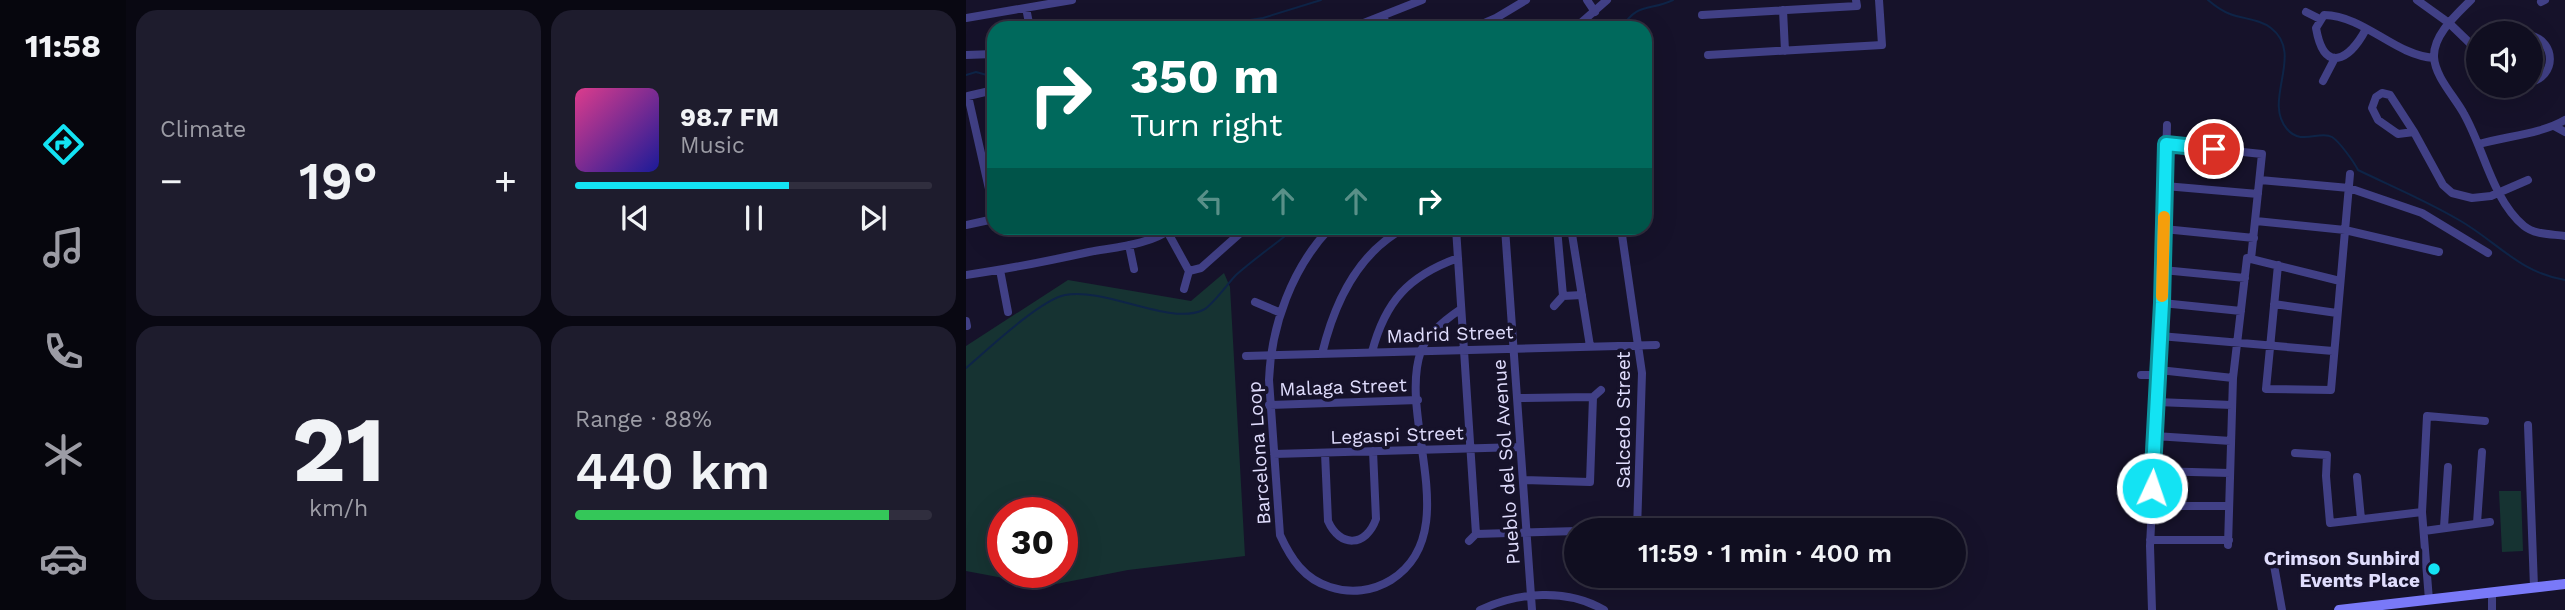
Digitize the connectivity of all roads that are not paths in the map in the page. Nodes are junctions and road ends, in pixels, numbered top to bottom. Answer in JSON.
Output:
{"nodes":[{"id":1,"x":1072,"y":0,"type":"edge"},
{"id":2,"x":1422,"y":0,"type":"edge"},
{"id":3,"x":1525,"y":0,"type":"edge"},
{"id":4,"x":1587,"y":0,"type":"edge"},
{"id":5,"x":1607,"y":0,"type":"edge"},
{"id":6,"x":1856,"y":0,"type":"edge"},
{"id":7,"x":1879,"y":0,"type":"edge"},
{"id":8,"x":2417,"y":0,"type":"edge"},
{"id":9,"x":2471,"y":0,"type":"edge"},
{"id":10,"x":1040,"y":3,"type":"edge"},
{"id":11,"x":1026,"y":8,"type":"junction"},
{"id":12,"x":1783,"y":10,"type":"junction"},
{"id":13,"x":1595,"y":12,"type":"junction"},
{"id":14,"x":2306,"y":12,"type":"dead end"},
{"id":15,"x":1702,"y":15,"type":"dead end"},
{"id":16,"x":1383,"y":16,"type":"junction"},
{"id":17,"x":966,"y":18,"type":"edge"},
{"id":18,"x":2320,"y":19,"type":"junction"},
{"id":19,"x":1029,"y":21,"type":"edge"},
{"id":20,"x":1370,"y":21,"type":"edge"},
{"id":21,"x":1385,"y":21,"type":"edge"},
{"id":22,"x":1489,"y":21,"type":"edge"},
{"id":23,"x":1584,"y":21,"type":"edge"},
{"id":24,"x":2449,"y":23,"type":"junction"},
{"id":25,"x":2366,"y":29,"type":"junction"},
{"id":26,"x":2466,"y":39,"type":"edge"},
{"id":27,"x":2543,"y":42,"type":"edge"},
{"id":28,"x":1785,"y":51,"type":"junction"},
{"id":29,"x":987,"y":54,"type":"edge"},
{"id":30,"x":966,"y":55,"type":"edge"},
{"id":31,"x":1708,"y":55,"type":"dead end"},
{"id":32,"x":2335,"y":58,"type":"junction"},
{"id":33,"x":2434,"y":58,"type":"junction"},
{"id":34,"x":2543,"y":77,"type":"edge"},
{"id":35,"x":2323,"y":81,"type":"dead end"},
{"id":36,"x":987,"y":92,"type":"edge"},
{"id":37,"x":2374,"y":114,"type":"junction"},
{"id":38,"x":2565,"y":120,"type":"edge"},
{"id":39,"x":2367,"y":122,"type":"dead end"},
{"id":40,"x":2167,"y":125,"type":"dead end"},
{"id":41,"x":2554,"y":126,"type":"junction"},
{"id":42,"x":2414,"y":132,"type":"junction"},
{"id":43,"x":2565,"y":132,"type":"edge"},
{"id":44,"x":2166,"y":144,"type":"junction"},
{"id":45,"x":2479,"y":144,"type":"junction"},
{"id":46,"x":987,"y":168,"type":"edge"},
{"id":47,"x":2350,"y":174,"type":"dead end"},
{"id":48,"x":2260,"y":180,"type":"junction"},
{"id":49,"x":2528,"y":180,"type":"dead end"},
{"id":50,"x":2165,"y":186,"type":"junction"},
{"id":51,"x":2349,"y":188,"type":"junction"},
{"id":52,"x":2499,"y":193,"type":"junction"},
{"id":53,"x":2258,"y":194,"type":"junction"},
{"id":54,"x":987,"y":220,"type":"edge"},
{"id":55,"x":2256,"y":221,"type":"junction"},
{"id":56,"x":966,"y":225,"type":"edge"},
{"id":57,"x":2164,"y":229,"type":"junction"},
{"id":58,"x":2345,"y":230,"type":"junction"},
{"id":59,"x":1155,"y":235,"type":"edge"},
{"id":60,"x":1173,"y":235,"type":"edge"},
{"id":61,"x":1237,"y":235,"type":"edge"},
{"id":62,"x":1325,"y":235,"type":"edge"},
{"id":63,"x":1395,"y":235,"type":"edge"},
{"id":64,"x":1456,"y":235,"type":"edge"},
{"id":65,"x":1505,"y":235,"type":"edge"},
{"id":66,"x":1558,"y":235,"type":"edge"},
{"id":67,"x":1572,"y":235,"type":"edge"},
{"id":68,"x":1622,"y":235,"type":"edge"},
{"id":69,"x":2565,"y":236,"type":"edge"},
{"id":70,"x":2254,"y":238,"type":"junction"},
{"id":71,"x":1129,"y":245,"type":"junction"},
{"id":72,"x":2439,"y":252,"type":"dead end"},
{"id":73,"x":2487,"y":253,"type":"dead end"},
{"id":74,"x":1458,"y":258,"type":"junction"},
{"id":75,"x":2251,"y":259,"type":"junction"},
{"id":76,"x":2278,"y":265,"type":"junction"},
{"id":77,"x":1000,"y":270,"type":"junction"},
{"id":78,"x":1134,"y":270,"type":"dead end"},
{"id":79,"x":2163,"y":270,"type":"junction"},
{"id":80,"x":1189,"y":271,"type":"junction"},
{"id":81,"x":966,"y":275,"type":"edge"},
{"id":82,"x":2245,"y":278,"type":"junction"},
{"id":83,"x":2340,"y":281,"type":"junction"},
{"id":84,"x":1184,"y":289,"type":"dead end"},
{"id":85,"x":1582,"y":295,"type":"junction"},
{"id":86,"x":1563,"y":296,"type":"junction"},
{"id":87,"x":1255,"y":302,"type":"dead end"},
{"id":88,"x":2162,"y":303,"type":"junction"},
{"id":89,"x":2274,"y":304,"type":"junction"},
{"id":90,"x":1555,"y":306,"type":"dead end"},
{"id":91,"x":1461,"y":309,"type":"junction"},
{"id":92,"x":2241,"y":311,"type":"junction"},
{"id":93,"x":1008,"y":312,"type":"dead end"},
{"id":94,"x":1281,"y":313,"type":"junction"},
{"id":95,"x":2337,"y":313,"type":"junction"},
{"id":96,"x":2160,"y":336,"type":"junction"},
{"id":97,"x":2237,"y":344,"type":"junction"},
{"id":98,"x":1639,"y":345,"type":"junction"},
{"id":99,"x":1656,"y":345,"type":"dead end"},
{"id":100,"x":1590,"y":346,"type":"junction"},
{"id":101,"x":2270,"y":347,"type":"junction"},
{"id":102,"x":1513,"y":348,"type":"junction"},
{"id":103,"x":1463,"y":350,"type":"junction"},
{"id":104,"x":1421,"y":351,"type":"junction"},
{"id":105,"x":2333,"y":351,"type":"junction"},
{"id":106,"x":1372,"y":352,"type":"junction"},
{"id":107,"x":1322,"y":354,"type":"junction"},
{"id":108,"x":1270,"y":355,"type":"junction"},
{"id":109,"x":1246,"y":356,"type":"dead end"},
{"id":110,"x":2158,"y":372,"type":"junction"},
{"id":111,"x":2141,"y":375,"type":"dead end"},
{"id":112,"x":2233,"y":378,"type":"junction"},
{"id":113,"x":1601,"y":390,"type":"dead end"},
{"id":114,"x":1593,"y":397,"type":"junction"},
{"id":115,"x":1517,"y":398,"type":"junction"},
{"id":116,"x":1418,"y":400,"type":"junction"},
{"id":117,"x":2157,"y":402,"type":"junction"},
{"id":118,"x":1269,"y":405,"type":"junction"},
{"id":119,"x":2232,"y":405,"type":"junction"},
{"id":120,"x":2485,"y":421,"type":"dead end"},
{"id":121,"x":2528,"y":425,"type":"dead end"},
{"id":122,"x":2155,"y":436,"type":"junction"},
{"id":123,"x":2231,"y":441,"type":"junction"},
{"id":124,"x":1520,"y":447,"type":"junction"},
{"id":125,"x":1471,"y":448,"type":"junction"},
{"id":126,"x":1422,"y":450,"type":"junction"},
{"id":127,"x":1373,"y":451,"type":"junction"},
{"id":128,"x":2482,"y":452,"type":"dead end"},
{"id":129,"x":1325,"y":453,"type":"junction"},
{"id":130,"x":2295,"y":453,"type":"dead end"},
{"id":131,"x":1274,"y":454,"type":"junction"},
{"id":132,"x":2448,"y":467,"type":"dead end"},
{"id":133,"x":2153,"y":471,"type":"junction"},
{"id":134,"x":2230,"y":473,"type":"junction"},
{"id":135,"x":2357,"y":477,"type":"dead end"},
{"id":136,"x":1522,"y":480,"type":"junction"},
{"id":137,"x":1590,"y":482,"type":"junction"},
{"id":138,"x":1597,"y":489,"type":"dead end"},
{"id":139,"x":2152,"y":506,"type":"junction"},
{"id":140,"x":2229,"y":506,"type":"junction"},
{"id":141,"x":2422,"y":512,"type":"junction"},
{"id":142,"x":1638,"y":518,"type":"edge"},
{"id":143,"x":2361,"y":520,"type":"junction"},
{"id":144,"x":2477,"y":523,"type":"junction"},
{"id":145,"x":2490,"y":523,"type":"dead end"},
{"id":146,"x":2444,"y":527,"type":"junction"},
{"id":147,"x":1564,"y":531,"type":"edge"},
{"id":148,"x":2424,"y":531,"type":"junction"},
{"id":149,"x":1526,"y":532,"type":"junction"},
{"id":150,"x":2150,"y":540,"type":"junction"},
{"id":151,"x":2272,"y":554,"type":"dead end"},
{"id":152,"x":2565,"y":584,"type":"edge"},
{"id":153,"x":2534,"y":587,"type":"junction"},
{"id":154,"x":2492,"y":593,"type":"junction"},
{"id":155,"x":1531,"y":594,"type":"junction"},
{"id":156,"x":2429,"y":600,"type":"junction"},
{"id":157,"x":1480,"y":610,"type":"edge"},
{"id":158,"x":1532,"y":610,"type":"edge"},
{"id":159,"x":1604,"y":610,"type":"edge"},
{"id":160,"x":2152,"y":610,"type":"edge"},
{"id":161,"x":2281,"y":610,"type":"edge"},
{"id":162,"x":2339,"y":610,"type":"edge"},
{"id":163,"x":2492,"y":610,"type":"edge"}],
"edges":[{"from":1,"to":10,"type":"street"},
{"from":2,"to":16,"type":"street"},
{"from":3,"to":22,"type":"street"},
{"from":4,"to":13,"type":"street"},
{"from":5,"to":13,"type":"street"},
{"from":6,"to":12,"type":"street"},
{"from":7,"to":28,"type":"street"},
{"from":8,"to":24,"type":"street"},
{"from":9,"to":24,"type":"street"},
{"from":10,"to":11,"type":"street"},
{"from":11,"to":17,"type":"street"},
{"from":11,"to":19,"type":"street"},
{"from":12,"to":15,"type":"street"},
{"from":12,"to":28,"type":"street"},
{"from":13,"to":23,"type":"street"},
{"from":14,"to":18,"type":"street"},
{"from":16,"to":20,"type":"street"},
{"from":16,"to":21,"type":"street"},
{"from":18,"to":25,"type":"street"},
{"from":18,"to":32,"type":"street"},
{"from":24,"to":26,"type":"street"},
{"from":24,"to":33,"type":"street"},
{"from":25,"to":32,"type":"street"},
{"from":25,"to":33,"type":"street"},
{"from":27,"to":34,"type":"street"},
{"from":28,"to":31,"type":"street"},
{"from":29,"to":30,"type":"street"},
{"from":32,"to":35,"type":"street"},
{"from":33,"to":45,"type":"street"},
{"from":36,"to":46,"type":"street"},
{"from":37,"to":39,"type":"street"},
{"from":37,"to":42,"type":"street"},
{"from":37,"to":42,"type":"street"},
{"from":38,"to":41,"type":"street"},
{"from":40,"to":44,"type":"street"},
{"from":41,"to":43,"type":"street"},
{"from":41,"to":45,"type":"street"},
{"from":42,"to":52,"type":"street"},
{"from":44,"to":48,"type":"street"},
{"from":44,"to":50,"type":"street"},
{"from":45,"to":52,"type":"street"},
{"from":47,"to":51,"type":"street"},
{"from":48,"to":51,"type":"street"},
{"from":48,"to":53,"type":"street"},
{"from":49,"to":52,"type":"street"},
{"from":50,"to":53,"type":"street"},
{"from":50,"to":57,"type":"street"},
{"from":51,"to":58,"type":"street"},
{"from":51,"to":73,"type":"street"},
{"from":52,"to":69,"type":"street"},
{"from":53,"to":55,"type":"street"},
{"from":54,"to":56,"type":"street"},
{"from":55,"to":58,"type":"street"},
{"from":55,"to":70,"type":"street"},
{"from":57,"to":70,"type":"street"},
{"from":57,"to":79,"type":"street"},
{"from":58,"to":72,"type":"street"},
{"from":58,"to":83,"type":"street"},
{"from":59,"to":71,"type":"street"},
{"from":60,"to":80,"type":"street"},
{"from":61,"to":80,"type":"street"},
{"from":62,"to":94,"type":"street","name":"Barcelona Loop"},
{"from":63,"to":107,"type":"street"},
{"from":64,"to":74,"type":"street"},
{"from":65,"to":102,"type":"street","name":"Pueblo del Sol Avenue"},
{"from":66,"to":86,"type":"street"},
{"from":67,"to":85,"type":"street"},
{"from":68,"to":98,"type":"street","name":"Salcedo Street"},
{"from":70,"to":75,"type":"street"},
{"from":71,"to":77,"type":"street"},
{"from":71,"to":78,"type":"street"},
{"from":74,"to":91,"type":"street"},
{"from":74,"to":106,"type":"street"},
{"from":75,"to":76,"type":"street"},
{"from":75,"to":82,"type":"street"},
{"from":76,"to":83,"type":"street"},
{"from":76,"to":89,"type":"street"},
{"from":77,"to":81,"type":"street"},
{"from":77,"to":93,"type":"street"},
{"from":79,"to":82,"type":"street"},
{"from":79,"to":88,"type":"street"},
{"from":80,"to":84,"type":"street"},
{"from":82,"to":92,"type":"street"},
{"from":83,"to":95,"type":"street"},
{"from":85,"to":86,"type":"street"},
{"from":85,"to":100,"type":"street"},
{"from":86,"to":90,"type":"street"},
{"from":87,"to":94,"type":"street"},
{"from":88,"to":92,"type":"street"},
{"from":88,"to":96,"type":"street"},
{"from":89,"to":95,"type":"street"},
{"from":89,"to":101,"type":"street"},
{"from":91,"to":103,"type":"street"},
{"from":91,"to":104,"type":"street"},
{"from":92,"to":97,"type":"street"},
{"from":94,"to":108,"type":"street","name":"Barcelona Loop"},
{"from":95,"to":105,"type":"street"},
{"from":96,"to":97,"type":"street"},
{"from":96,"to":110,"type":"street"},
{"from":97,"to":101,"type":"street"},
{"from":97,"to":112,"type":"street"},
{"from":98,"to":99,"type":"street","name":"Madrid Street"},
{"from":98,"to":100,"type":"street","name":"Madrid Street"},
{"from":98,"to":142,"type":"street","name":"Salcedo Street"},
{"from":100,"to":102,"type":"street","name":"Madrid Street"},
{"from":101,"to":105,"type":"street"},
{"from":101,"to":105,"type":"street"},
{"from":102,"to":103,"type":"street","name":"Madrid Street"},
{"from":102,"to":115,"type":"street","name":"Pueblo del Sol Avenue"},
{"from":103,"to":104,"type":"street","name":"Madrid Street"},
{"from":103,"to":125,"type":"street"},
{"from":104,"to":106,"type":"street","name":"Madrid Street"},
{"from":104,"to":116,"type":"street","name":"Barcelona Loop"},
{"from":106,"to":107,"type":"street","name":"Madrid Street"},
{"from":107,"to":108,"type":"street","name":"Madrid Street"},
{"from":108,"to":109,"type":"street","name":"Madrid Street"},
{"from":108,"to":118,"type":"street","name":"Barcelona Loop"},
{"from":110,"to":111,"type":"street"},
{"from":110,"to":112,"type":"street"},
{"from":110,"to":117,"type":"street"},
{"from":112,"to":119,"type":"street"},
{"from":113,"to":114,"type":"street"},
{"from":114,"to":115,"type":"street"},
{"from":114,"to":137,"type":"street"},
{"from":115,"to":124,"type":"street","name":"Pueblo del Sol Avenue"},
{"from":116,"to":118,"type":"street","name":"Malaga Street"},
{"from":116,"to":126,"type":"street","name":"Barcelona Loop"},
{"from":117,"to":119,"type":"street"},
{"from":117,"to":122,"type":"street"},
{"from":118,"to":131,"type":"street","name":"Barcelona Loop"},
{"from":119,"to":123,"type":"street"},
{"from":120,"to":141,"type":"street"},
{"from":121,"to":153,"type":"street"},
{"from":122,"to":123,"type":"street"},
{"from":122,"to":133,"type":"street"},
{"from":123,"to":134,"type":"street"},
{"from":124,"to":125,"type":"street","name":"Legaspi Street"},
{"from":124,"to":136,"type":"street","name":"Pueblo del Sol Avenue"},
{"from":125,"to":126,"type":"street","name":"Legaspi Street"},
{"from":125,"to":149,"type":"street"},
{"from":126,"to":127,"type":"street","name":"Legaspi Street"},
{"from":126,"to":131,"type":"street","name":"Barcelona Loop"},
{"from":127,"to":129,"type":"street","name":"Legaspi Street"},
{"from":127,"to":129,"type":"street"},
{"from":128,"to":144,"type":"street"},
{"from":129,"to":131,"type":"street","name":"Legaspi Street"},
{"from":130,"to":143,"type":"street"},
{"from":132,"to":146,"type":"street"},
{"from":133,"to":134,"type":"street"},
{"from":133,"to":139,"type":"street"},
{"from":134,"to":140,"type":"street"},
{"from":135,"to":143,"type":"street"},
{"from":136,"to":137,"type":"street"},
{"from":136,"to":149,"type":"street","name":"Pueblo del Sol Avenue"},
{"from":137,"to":138,"type":"street"},
{"from":139,"to":140,"type":"street"},
{"from":139,"to":150,"type":"street"},
{"from":140,"to":150,"type":"street"},
{"from":141,"to":143,"type":"street"},
{"from":141,"to":148,"type":"street"},
{"from":144,"to":145,"type":"street"},
{"from":144,"to":146,"type":"street"},
{"from":146,"to":148,"type":"street"},
{"from":147,"to":149,"type":"street"},
{"from":148,"to":156,"type":"street"},
{"from":149,"to":155,"type":"street","name":"Pueblo del Sol Avenue"},
{"from":150,"to":160,"type":"street"},
{"from":151,"to":161,"type":"street"},
{"from":152,"to":153,"type":"street"},
{"from":153,"to":154,"type":"street"},
{"from":154,"to":156,"type":"street"},
{"from":154,"to":163,"type":"street"},
{"from":155,"to":157,"type":"street"},
{"from":155,"to":158,"type":"street","name":"Pueblo del Sol Avenue"},
{"from":155,"to":159,"type":"street"},
{"from":156,"to":162,"type":"street"}]}
